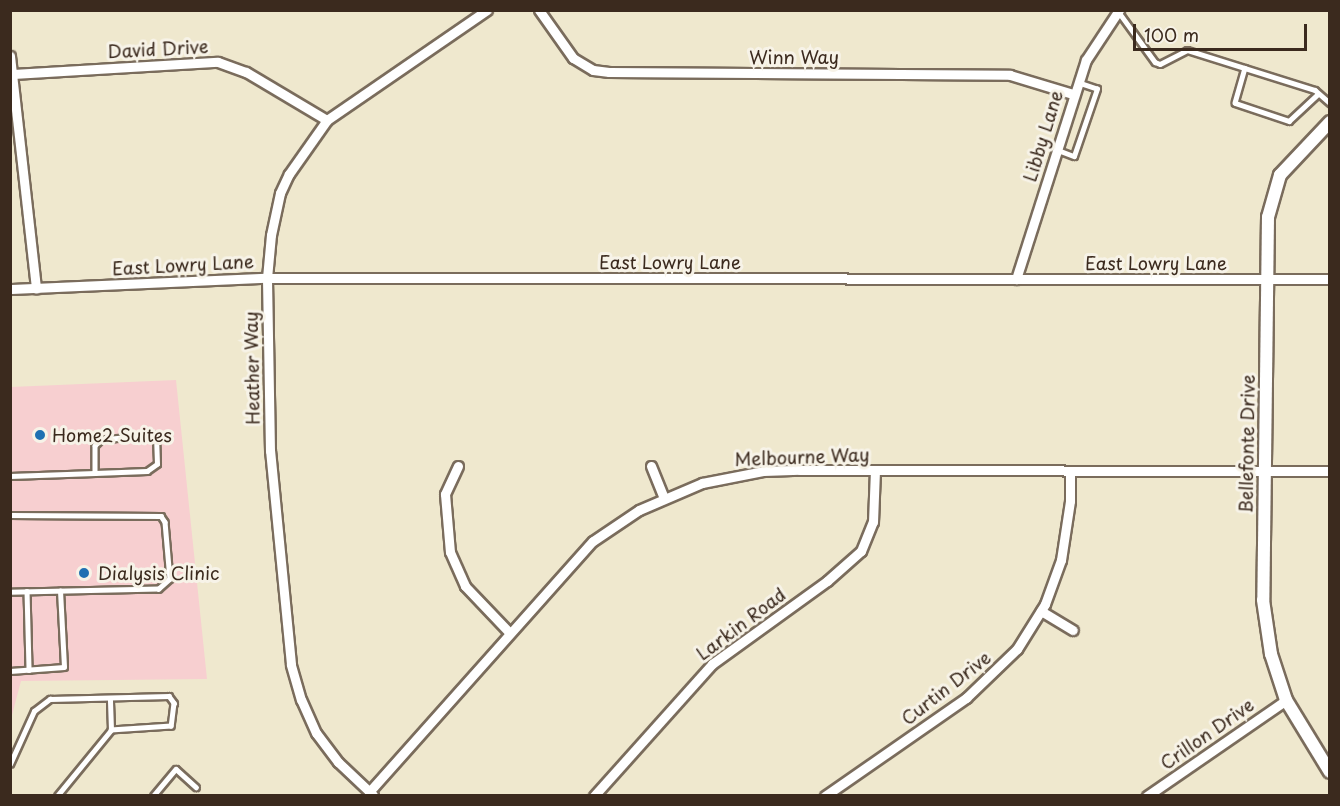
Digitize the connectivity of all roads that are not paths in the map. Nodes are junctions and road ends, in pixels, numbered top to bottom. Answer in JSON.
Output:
{"nodes":[{"id":1,"x":487,"y":10,"type":"edge"},
{"id":2,"x":539,"y":10,"type":"edge"},
{"id":3,"x":1118,"y":11,"type":"edge"},
{"id":4,"x":10,"y":56,"type":"edge"},
{"id":5,"x":1245,"y":68,"type":"junction"},
{"id":6,"x":12,"y":74,"type":"junction"},
{"id":7,"x":1077,"y":83,"type":"junction"},
{"id":8,"x":1073,"y":94,"type":"junction"},
{"id":9,"x":1317,"y":95,"type":"junction"},
{"id":10,"x":1329,"y":103,"type":"edge"},
{"id":11,"x":327,"y":120,"type":"junction"},
{"id":12,"x":1329,"y":122,"type":"edge"},
{"id":13,"x":1056,"y":150,"type":"junction"},
{"id":14,"x":267,"y":278,"type":"junction"},
{"id":15,"x":1016,"y":279,"type":"junction"},
{"id":16,"x":1267,"y":279,"type":"junction"},
{"id":17,"x":1329,"y":279,"type":"edge"},
{"id":18,"x":10,"y":289,"type":"edge"},
{"id":19,"x":36,"y":289,"type":"junction"},
{"id":20,"x":458,"y":466,"type":"dead end"},
{"id":21,"x":651,"y":466,"type":"dead end"},
{"id":22,"x":875,"y":470,"type":"junction"},
{"id":23,"x":1070,"y":471,"type":"junction"},
{"id":24,"x":1264,"y":471,"type":"junction"},
{"id":25,"x":1329,"y":471,"type":"edge"},
{"id":26,"x":95,"y":473,"type":"junction"},
{"id":27,"x":10,"y":476,"type":"edge"},
{"id":28,"x":664,"y":498,"type":"junction"},
{"id":29,"x":10,"y":515,"type":"edge"},
{"id":30,"x":27,"y":591,"type":"junction"},
{"id":31,"x":60,"y":591,"type":"junction"},
{"id":32,"x":10,"y":592,"type":"edge"},
{"id":33,"x":1041,"y":611,"type":"junction"},
{"id":34,"x":1073,"y":630,"type":"dead end"},
{"id":35,"x":509,"y":632,"type":"junction"},
{"id":36,"x":29,"y":670,"type":"junction"},
{"id":37,"x":10,"y":671,"type":"edge"},
{"id":38,"x":110,"y":700,"type":"junction"},
{"id":39,"x":1286,"y":700,"type":"junction"},
{"id":40,"x":111,"y":730,"type":"junction"},
{"id":41,"x":10,"y":765,"type":"edge"},
{"id":42,"x":1329,"y":772,"type":"edge"},
{"id":43,"x":196,"y":787,"type":"dead end"},
{"id":44,"x":371,"y":794,"type":"edge"},
{"id":45,"x":57,"y":795,"type":"edge"},
{"id":46,"x":153,"y":795,"type":"edge"},
{"id":47,"x":594,"y":795,"type":"edge"},
{"id":48,"x":825,"y":795,"type":"edge"},
{"id":49,"x":1147,"y":795,"type":"edge"}],
"edges":[{"from":1,"to":11,"type":"street","name":"Heather Way"},
{"from":2,"to":8,"type":"street","name":"Winn Way"},
{"from":3,"to":5,"type":"lane"},
{"from":3,"to":7,"type":"street","name":"Libby Lane"},
{"from":4,"to":6,"type":"street"},
{"from":5,"to":9,"type":"lane"},
{"from":5,"to":9,"type":"lane"},
{"from":6,"to":11,"type":"street","name":"David Drive"},
{"from":6,"to":19,"type":"street"},
{"from":7,"to":8,"type":"street","name":"Libby Lane"},
{"from":7,"to":13,"type":"lane"},
{"from":8,"to":13,"type":"street","name":"Libby Lane"},
{"from":9,"to":10,"type":"lane"},
{"from":11,"to":14,"type":"street","name":"Heather Way"},
{"from":12,"to":16,"type":"street","name":"Bellefonte Drive"},
{"from":13,"to":15,"type":"street","name":"Libby Lane"},
{"from":14,"to":15,"type":"street","name":"East Lowry Lane"},
{"from":14,"to":19,"type":"street","name":"East Lowry Lane"},
{"from":14,"to":44,"type":"street","name":"Heather Way"},
{"from":15,"to":16,"type":"street","name":"East Lowry Lane"},
{"from":16,"to":17,"type":"street","name":"East Lowry Lane"},
{"from":16,"to":24,"type":"street","name":"Bellefonte Drive"},
{"from":18,"to":19,"type":"street","name":"East Lowry Lane"},
{"from":20,"to":35,"type":"street"},
{"from":21,"to":28,"type":"street"},
{"from":22,"to":23,"type":"street","name":"Melbourne Way"},
{"from":22,"to":28,"type":"street","name":"Melbourne Way"},
{"from":22,"to":47,"type":"street","name":"Larkin Road"},
{"from":23,"to":24,"type":"street","name":"Melbourne Way"},
{"from":23,"to":33,"type":"street","name":"Curtin Drive"},
{"from":24,"to":25,"type":"street","name":"Melbourne Way"},
{"from":24,"to":39,"type":"street","name":"Bellefonte Drive"},
{"from":26,"to":26,"type":"lane"},
{"from":26,"to":27,"type":"lane"},
{"from":28,"to":35,"type":"street","name":"Melbourne Way"},
{"from":29,"to":31,"type":"lane"},
{"from":30,"to":31,"type":"lane"},
{"from":30,"to":32,"type":"lane"},
{"from":30,"to":36,"type":"lane"},
{"from":31,"to":36,"type":"lane"},
{"from":33,"to":34,"type":"street"},
{"from":33,"to":48,"type":"street","name":"Curtin Drive"},
{"from":35,"to":44,"type":"street","name":"Melbourne Way"},
{"from":36,"to":37,"type":"lane"},
{"from":38,"to":40,"type":"lane"},
{"from":38,"to":40,"type":"lane"},
{"from":38,"to":41,"type":"lane"},
{"from":39,"to":42,"type":"street","name":"Bellefonte Drive"},
{"from":39,"to":49,"type":"street","name":"Crillon Drive"},
{"from":40,"to":45,"type":"lane"},
{"from":43,"to":46,"type":"lane"}]}
